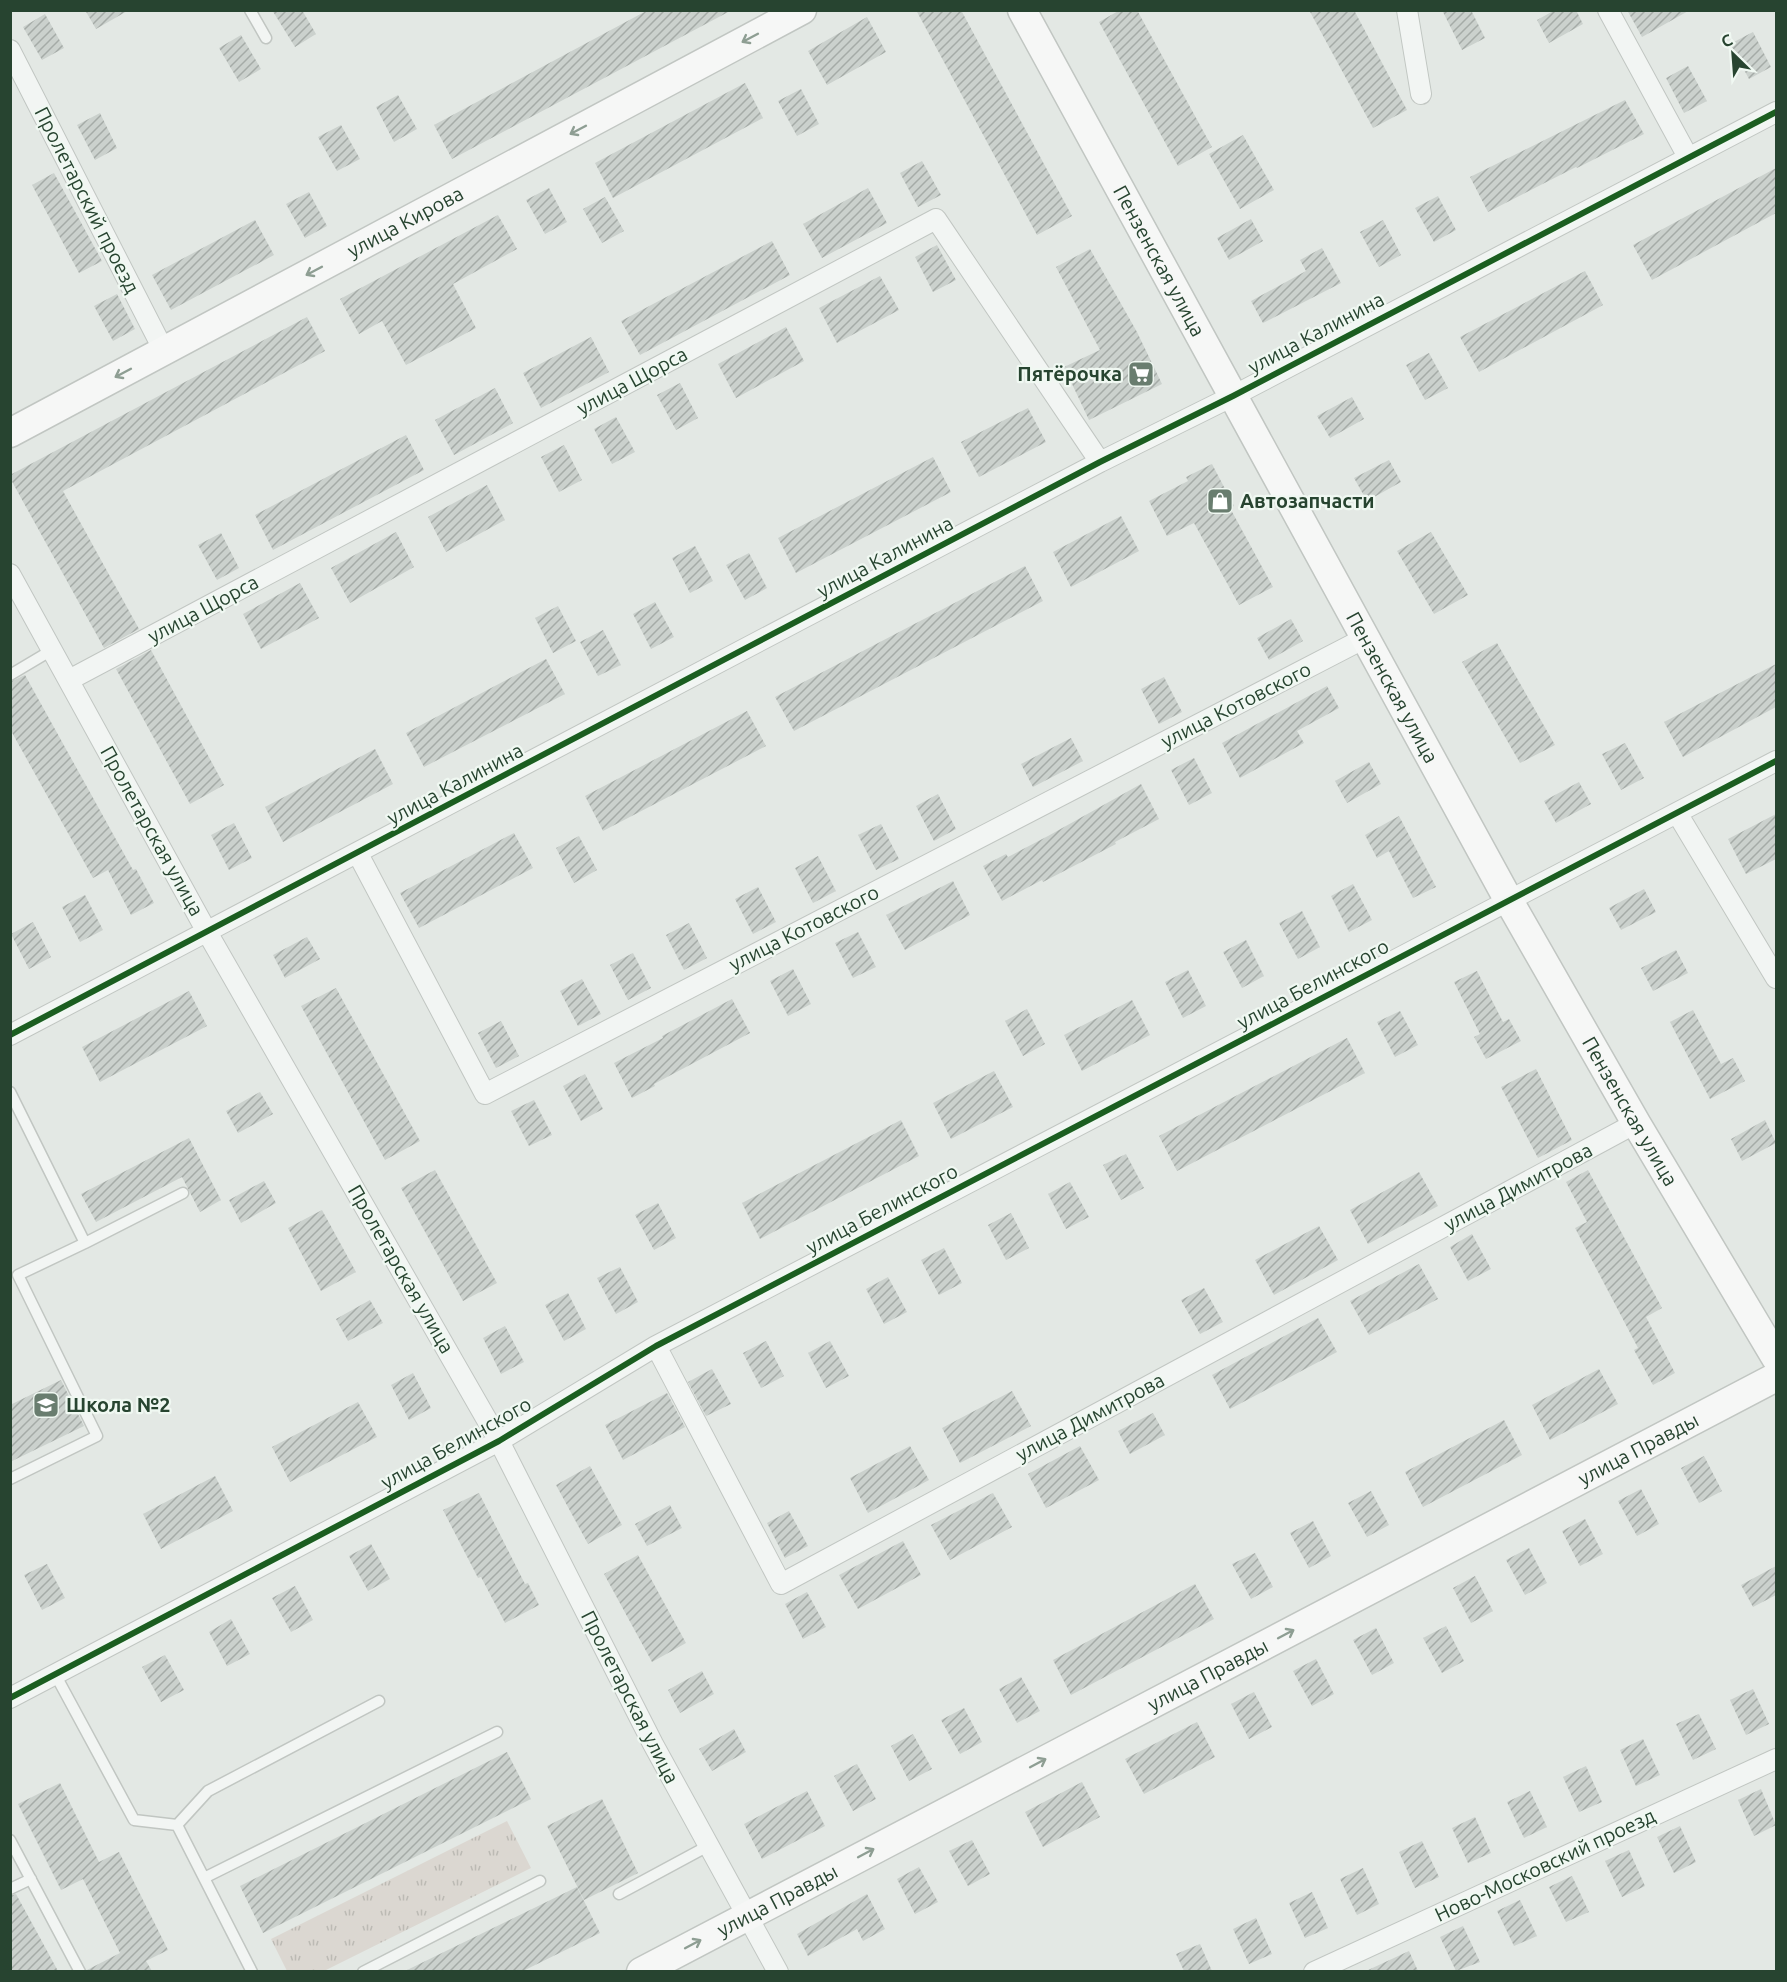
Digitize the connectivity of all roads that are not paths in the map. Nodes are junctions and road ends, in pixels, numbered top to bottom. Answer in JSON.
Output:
{"nodes":[{"id":1,"x":250,"y":10,"type":"edge"},
{"id":2,"x":802,"y":10,"type":"edge"},
{"id":3,"x":1022,"y":10,"type":"edge"},
{"id":4,"x":1407,"y":10,"type":"edge"},
{"id":5,"x":1608,"y":10,"type":"edge"},
{"id":6,"x":266,"y":38,"type":"dead end"},
{"id":7,"x":10,"y":50,"type":"edge"},
{"id":8,"x":1421,"y":94,"type":"dead end"},
{"id":9,"x":1776,"y":112,"type":"edge"},
{"id":10,"x":1688,"y":157,"type":"junction"},
{"id":11,"x":164,"y":351,"type":"junction"},
{"id":12,"x":1233,"y":396,"type":"junction"},
{"id":13,"x":10,"y":433,"type":"edge"},
{"id":14,"x":1100,"y":462,"type":"junction"},
{"id":15,"x":10,"y":574,"type":"edge"},
{"id":16,"x":1365,"y":638,"type":"junction"},
{"id":17,"x":52,"y":650,"type":"junction"},
{"id":18,"x":10,"y":675,"type":"edge"},
{"id":19,"x":69,"y":680,"type":"junction"},
{"id":20,"x":1776,"y":761,"type":"edge"},
{"id":21,"x":1677,"y":813,"type":"junction"},
{"id":22,"x":358,"y":854,"type":"junction"},
{"id":23,"x":1509,"y":901,"type":"junction"},
{"id":24,"x":207,"y":932,"type":"junction"},
{"id":25,"x":1776,"y":978,"type":"edge"},
{"id":26,"x":10,"y":1035,"type":"edge"},
{"id":27,"x":10,"y":1092,"type":"edge"},
{"id":28,"x":1636,"y":1123,"type":"junction"},
{"id":29,"x":183,"y":1193,"type":"dead end"},
{"id":30,"x":85,"y":1243,"type":"junction"},
{"id":31,"x":656,"y":1346,"type":"junction"},
{"id":32,"x":1776,"y":1358,"type":"edge"},
{"id":33,"x":1776,"y":1377,"type":"edge"},
{"id":34,"x":499,"y":1441,"type":"junction"},
{"id":35,"x":10,"y":1479,"type":"edge"},
{"id":36,"x":56,"y":1674,"type":"junction"},
{"id":37,"x":10,"y":1698,"type":"edge"},
{"id":38,"x":379,"y":1701,"type":"dead end"},
{"id":39,"x":497,"y":1732,"type":"dead end"},
{"id":40,"x":1776,"y":1759,"type":"edge"},
{"id":41,"x":177,"y":1825,"type":"junction"},
{"id":42,"x":10,"y":1840,"type":"edge"},
{"id":43,"x":708,"y":1846,"type":"junction"},
{"id":44,"x":31,"y":1878,"type":"junction"},
{"id":45,"x":204,"y":1878,"type":"junction"},
{"id":46,"x":540,"y":1881,"type":"dead end"},
{"id":47,"x":10,"y":1889,"type":"edge"},
{"id":48,"x":619,"y":1894,"type":"dead end"},
{"id":49,"x":747,"y":1915,"type":"junction"},
{"id":50,"x":80,"y":1971,"type":"edge"},
{"id":51,"x":252,"y":1971,"type":"edge"},
{"id":52,"x":363,"y":1971,"type":"edge"},
{"id":53,"x":641,"y":1971,"type":"edge"},
{"id":54,"x":778,"y":1971,"type":"edge"},
{"id":55,"x":1314,"y":1971,"type":"edge"}],
"edges":[{"from":1,"to":6,"type":"lane"},
{"from":2,"to":11,"type":"street","name":"улица Кирова","one_way":true},
{"from":3,"to":12,"type":"street","name":"Пензенская улица"},
{"from":4,"to":8,"type":"street"},
{"from":5,"to":10,"type":"street"},
{"from":7,"to":11,"type":"street","name":"Пролетарский проезд"},
{"from":9,"to":10,"type":"street","name":"улица Калинина"},
{"from":10,"to":12,"type":"street","name":"улица Калинина"},
{"from":11,"to":13,"type":"street","name":"улица Кирова","one_way":true},
{"from":12,"to":14,"type":"street","name":"улица Калинина"},
{"from":12,"to":16,"type":"street","name":"Пензенская улица"},
{"from":14,"to":19,"type":"street","name":"улица Щорса"},
{"from":14,"to":22,"type":"street","name":"улица Калинина"},
{"from":15,"to":17,"type":"street","name":"Пролетарская улица"},
{"from":16,"to":22,"type":"street","name":"улица Котовского"},
{"from":16,"to":23,"type":"street","name":"Пензенская улица"},
{"from":17,"to":18,"type":"lane"},
{"from":17,"to":19,"type":"street","name":"Пролетарская улица"},
{"from":19,"to":24,"type":"street","name":"Пролетарская улица"},
{"from":20,"to":21,"type":"street","name":"улица Белинского"},
{"from":21,"to":23,"type":"street","name":"улица Белинского"},
{"from":21,"to":25,"type":"street"},
{"from":22,"to":24,"type":"street","name":"улица Калинина"},
{"from":23,"to":28,"type":"street","name":"Пензенская улица"},
{"from":23,"to":31,"type":"street","name":"улица Белинского"},
{"from":24,"to":26,"type":"street","name":"улица Калинина"},
{"from":24,"to":34,"type":"street","name":"Пролетарская улица"},
{"from":27,"to":30,"type":"lane"},
{"from":28,"to":31,"type":"street","name":"улица Димитрова"},
{"from":28,"to":32,"type":"street","name":"Пензенская улица"},
{"from":29,"to":30,"type":"lane"},
{"from":30,"to":35,"type":"lane"},
{"from":31,"to":34,"type":"street","name":"улица Белинского"},
{"from":49,"to":33,"type":"street","name":"улица Правды","one_way":true},
{"from":34,"to":36,"type":"street","name":"улица Белинского"},
{"from":34,"to":43,"type":"street","name":"Пролетарская улица"},
{"from":36,"to":37,"type":"street","name":"улица Белинского"},
{"from":36,"to":41,"type":"lane"},
{"from":38,"to":41,"type":"lane"},
{"from":39,"to":45,"type":"lane"},
{"from":40,"to":55,"type":"street","name":"Ново-Московский проезд"},
{"from":41,"to":45,"type":"lane"},
{"from":42,"to":44,"type":"lane"},
{"from":43,"to":48,"type":"lane"},
{"from":43,"to":49,"type":"street","name":"Пролетарская улица"},
{"from":44,"to":47,"type":"lane"},
{"from":44,"to":50,"type":"lane"},
{"from":45,"to":51,"type":"lane"},
{"from":46,"to":52,"type":"lane"},
{"from":53,"to":49,"type":"street","name":"улица Правды","one_way":true},
{"from":49,"to":54,"type":"street","name":"Пролетарская улица"}]}
